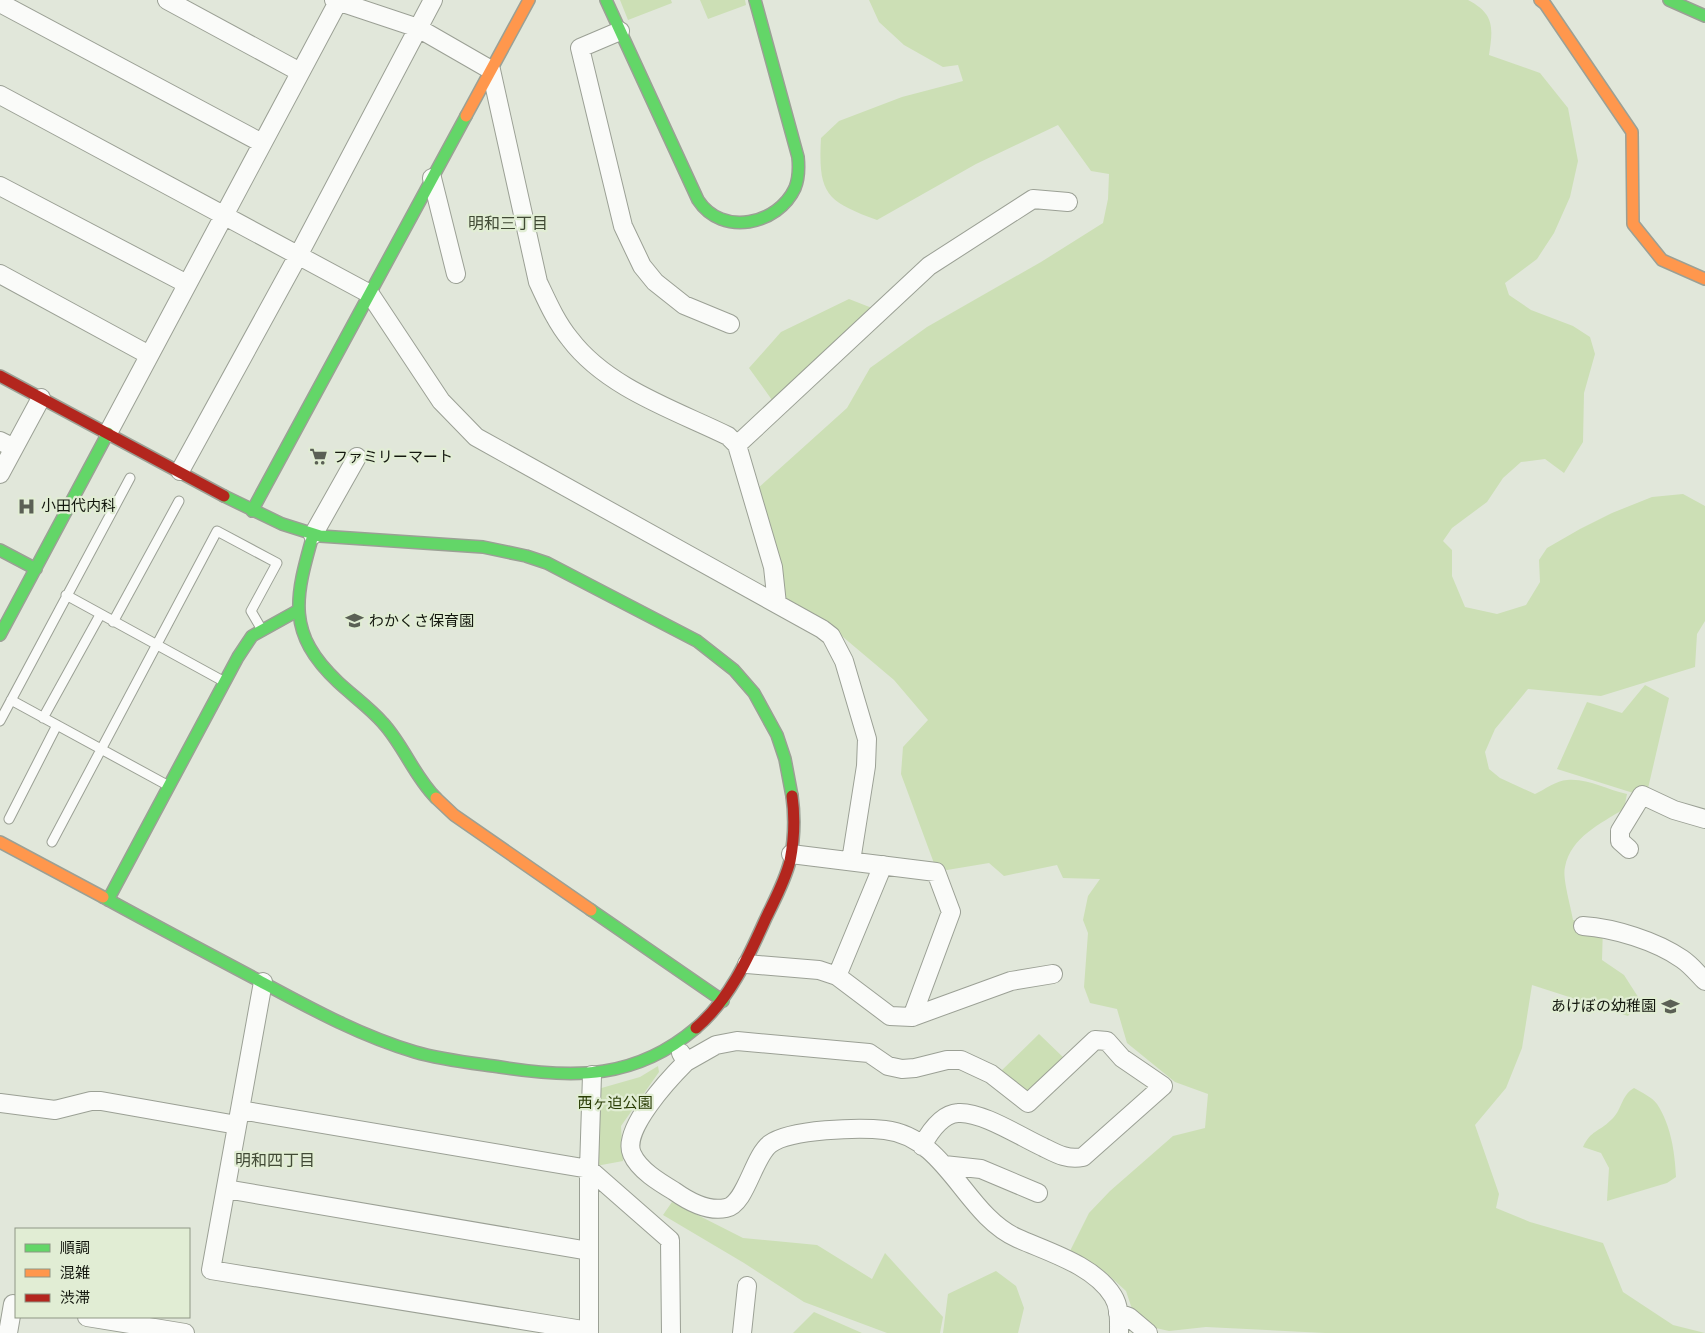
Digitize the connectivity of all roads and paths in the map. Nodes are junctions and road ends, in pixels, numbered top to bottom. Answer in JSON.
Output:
{"nodes":[{"id":1,"x":167,"y":0,"type":"edge"},
{"id":2,"x":433,"y":0,"type":"edge"},
{"id":3,"x":529,"y":0,"type":"edge"},
{"id":4,"x":606,"y":0,"type":"edge"},
{"id":5,"x":755,"y":0,"type":"edge"},
{"id":6,"x":1540,"y":0,"type":"edge"},
{"id":7,"x":1669,"y":0,"type":"edge"},
{"id":8,"x":337,"y":1,"type":"edge"},
{"id":9,"x":0,"y":3,"type":"edge"},
{"id":10,"x":1705,"y":16,"type":"edge"},
{"id":11,"x":418,"y":28,"type":"junction"},
{"id":12,"x":620,"y":31,"type":"junction"},
{"id":13,"x":491,"y":70,"type":"junction"},
{"id":14,"x":300,"y":72,"type":"junction"},
{"id":15,"x":0,"y":94,"type":"edge"},
{"id":16,"x":262,"y":143,"type":"junction"},
{"id":17,"x":432,"y":178,"type":"junction"},
{"id":18,"x":0,"y":186,"type":"edge"},
{"id":19,"x":1068,"y":202,"type":"dead end"},
{"id":20,"x":225,"y":214,"type":"junction"},
{"id":21,"x":299,"y":254,"type":"junction"},
{"id":22,"x":0,"y":274,"type":"edge"},
{"id":23,"x":456,"y":274,"type":"dead end"},
{"id":24,"x":1705,"y":278,"type":"edge"},
{"id":25,"x":187,"y":284,"type":"junction"},
{"id":26,"x":370,"y":294,"type":"junction"},
{"id":27,"x":730,"y":324,"type":"dead end"},
{"id":28,"x":149,"y":355,"type":"junction"},
{"id":29,"x":0,"y":376,"type":"edge"},
{"id":30,"x":41,"y":398,"type":"junction"},
{"id":31,"x":108,"y":433,"type":"junction"},
{"id":32,"x":7,"y":444,"type":"edge"},
{"id":33,"x":737,"y":444,"type":"junction"},
{"id":34,"x":357,"y":457,"type":"dead end"},
{"id":35,"x":180,"y":471,"type":"junction"},
{"id":36,"x":0,"y":474,"type":"edge"},
{"id":37,"x":130,"y":478,"type":"dead end"},
{"id":38,"x":179,"y":501,"type":"dead end"},
{"id":39,"x":252,"y":510,"type":"junction"},
{"id":40,"x":313,"y":534,"type":"junction"},
{"id":41,"x":0,"y":550,"type":"edge"},
{"id":42,"x":36,"y":568,"type":"junction"},
{"id":43,"x":66,"y":595,"type":"junction"},
{"id":44,"x":777,"y":604,"type":"junction"},
{"id":45,"x":296,"y":611,"type":"junction"},
{"id":46,"x":100,"y":615,"type":"junction"},
{"id":47,"x":113,"y":622,"type":"junction"},
{"id":48,"x":1,"y":630,"type":"edge"},
{"id":49,"x":262,"y":630,"type":"junction"},
{"id":50,"x":156,"y":645,"type":"junction"},
{"id":51,"x":223,"y":681,"type":"junction"},
{"id":52,"x":11,"y":700,"type":"junction"},
{"id":53,"x":43,"y":718,"type":"junction"},
{"id":54,"x":0,"y":721,"type":"edge"},
{"id":55,"x":57,"y":725,"type":"junction"},
{"id":56,"x":101,"y":750,"type":"junction"},
{"id":57,"x":167,"y":785,"type":"junction"},
{"id":58,"x":9,"y":819,"type":"dead end"},
{"id":59,"x":1705,"y":819,"type":"edge"},
{"id":60,"x":0,"y":842,"type":"edge"},
{"id":61,"x":52,"y":842,"type":"dead end"},
{"id":62,"x":1629,"y":849,"type":"dead end"},
{"id":63,"x":791,"y":854,"type":"junction"},
{"id":64,"x":851,"y":861,"type":"junction"},
{"id":65,"x":883,"y":865,"type":"junction"},
{"id":66,"x":108,"y":900,"type":"junction"},
{"id":67,"x":1583,"y":926,"type":"dead end"},
{"id":68,"x":747,"y":964,"type":"junction"},
{"id":69,"x":1053,"y":974,"type":"dead end"},
{"id":70,"x":837,"y":976,"type":"junction"},
{"id":71,"x":1705,"y":981,"type":"edge"},
{"id":72,"x":263,"y":982,"type":"junction"},
{"id":73,"x":723,"y":1001,"type":"junction"},
{"id":74,"x":912,"y":1017,"type":"junction"},
{"id":75,"x":675,"y":1044,"type":"junction"},
{"id":76,"x":686,"y":1062,"type":"junction"},
{"id":77,"x":592,"y":1075,"type":"junction"},
{"id":78,"x":0,"y":1103,"type":"edge"},
{"id":79,"x":239,"y":1117,"type":"junction"},
{"id":80,"x":922,"y":1146,"type":"junction"},
{"id":81,"x":944,"y":1165,"type":"junction"},
{"id":82,"x":589,"y":1169,"type":"junction"},
{"id":83,"x":226,"y":1189,"type":"junction"},
{"id":84,"x":1038,"y":1193,"type":"dead end"},
{"id":85,"x":589,"y":1251,"type":"junction"},
{"id":86,"x":747,"y":1286,"type":"dead end"},
{"id":87,"x":10,"y":1304,"type":"edge"},
{"id":88,"x":1118,"y":1312,"type":"junction"},
{"id":89,"x":93,"y":1318,"type":"edge"},
{"id":90,"x":589,"y":1332,"type":"edge"},
{"id":91,"x":8,"y":1333,"type":"edge"},
{"id":92,"x":184,"y":1333,"type":"edge"},
{"id":93,"x":671,"y":1333,"type":"edge"},
{"id":94,"x":742,"y":1333,"type":"edge"},
{"id":95,"x":1119,"y":1333,"type":"edge"},
{"id":96,"x":1148,"y":1333,"type":"edge"}],
"edges":[{"from":1,"to":14,"type":"street"},
{"from":2,"to":11,"type":"street"},
{"from":3,"to":13,"type":"street"},
{"from":4,"to":12,"type":"street"},
{"from":5,"to":12,"type":"street"},
{"from":6,"to":24,"type":"street"},
{"from":7,"to":10,"type":"street"},
{"from":8,"to":11,"type":"street"},
{"from":8,"to":14,"type":"street"},
{"from":9,"to":16,"type":"street"},
{"from":11,"to":13,"type":"street"},
{"from":11,"to":21,"type":"street"},
{"from":12,"to":27,"type":"street"},
{"from":13,"to":17,"type":"street"},
{"from":13,"to":33,"type":"street"},
{"from":14,"to":16,"type":"street"},
{"from":15,"to":20,"type":"street"},
{"from":16,"to":20,"type":"street"},
{"from":17,"to":23,"type":"street"},
{"from":17,"to":26,"type":"street"},
{"from":18,"to":25,"type":"street"},
{"from":19,"to":33,"type":"street"},
{"from":20,"to":21,"type":"street"},
{"from":20,"to":25,"type":"street"},
{"from":21,"to":26,"type":"street"},
{"from":21,"to":35,"type":"street"},
{"from":22,"to":28,"type":"street"},
{"from":25,"to":28,"type":"street"},
{"from":26,"to":39,"type":"street"},
{"from":26,"to":44,"type":"street"},
{"from":28,"to":31,"type":"street"},
{"from":29,"to":30,"type":"street"},
{"from":30,"to":31,"type":"street"},
{"from":30,"to":32,"type":"street"},
{"from":31,"to":35,"type":"street"},
{"from":31,"to":42,"type":"street"},
{"from":32,"to":36,"type":"street"},
{"from":33,"to":44,"type":"street"},
{"from":34,"to":40,"type":"street"},
{"from":35,"to":39,"type":"street"},
{"from":37,"to":43,"type":"lane"},
{"from":38,"to":47,"type":"lane"},
{"from":39,"to":40,"type":"street"},
{"from":40,"to":45,"type":"street"},
{"from":40,"to":63,"type":"street"},
{"from":41,"to":42,"type":"street"},
{"from":42,"to":48,"type":"street"},
{"from":43,"to":46,"type":"lane"},
{"from":43,"to":52,"type":"lane"},
{"from":44,"to":64,"type":"street"},
{"from":45,"to":49,"type":"street"},
{"from":45,"to":73,"type":"street"},
{"from":46,"to":47,"type":"lane"},
{"from":46,"to":53,"type":"lane"},
{"from":47,"to":50,"type":"lane"},
{"from":49,"to":50,"type":"lane"},
{"from":49,"to":51,"type":"street"},
{"from":50,"to":51,"type":"lane"},
{"from":50,"to":56,"type":"lane"},
{"from":51,"to":57,"type":"street"},
{"from":52,"to":53,"type":"lane"},
{"from":52,"to":54,"type":"lane"},
{"from":53,"to":55,"type":"lane"},
{"from":55,"to":56,"type":"lane"},
{"from":55,"to":58,"type":"lane"},
{"from":56,"to":57,"type":"lane"},
{"from":56,"to":61,"type":"lane"},
{"from":57,"to":66,"type":"street"},
{"from":59,"to":62,"type":"street"},
{"from":60,"to":66,"type":"street"},
{"from":63,"to":64,"type":"street"},
{"from":63,"to":68,"type":"street"},
{"from":64,"to":65,"type":"street"},
{"from":65,"to":70,"type":"street"},
{"from":65,"to":74,"type":"street"},
{"from":66,"to":72,"type":"street"},
{"from":67,"to":71,"type":"street"},
{"from":68,"to":70,"type":"street"},
{"from":68,"to":73,"type":"street"},
{"from":69,"to":74,"type":"street"},
{"from":70,"to":74,"type":"street"},
{"from":72,"to":77,"type":"street"},
{"from":72,"to":79,"type":"street"},
{"from":73,"to":75,"type":"street"},
{"from":75,"to":76,"type":"street"},
{"from":75,"to":77,"type":"street"},
{"from":76,"to":80,"type":"street"},
{"from":76,"to":80,"type":"street"},
{"from":77,"to":82,"type":"street"},
{"from":78,"to":79,"type":"street"},
{"from":79,"to":82,"type":"street"},
{"from":79,"to":83,"type":"street"},
{"from":80,"to":81,"type":"street"},
{"from":81,"to":84,"type":"street"},
{"from":81,"to":88,"type":"street"},
{"from":82,"to":85,"type":"street"},
{"from":82,"to":93,"type":"street"},
{"from":83,"to":85,"type":"street"},
{"from":83,"to":90,"type":"street"},
{"from":85,"to":90,"type":"street"},
{"from":86,"to":94,"type":"street"},
{"from":87,"to":91,"type":"street"},
{"from":88,"to":95,"type":"street"},
{"from":88,"to":96,"type":"street"},
{"from":89,"to":92,"type":"street"}]}
